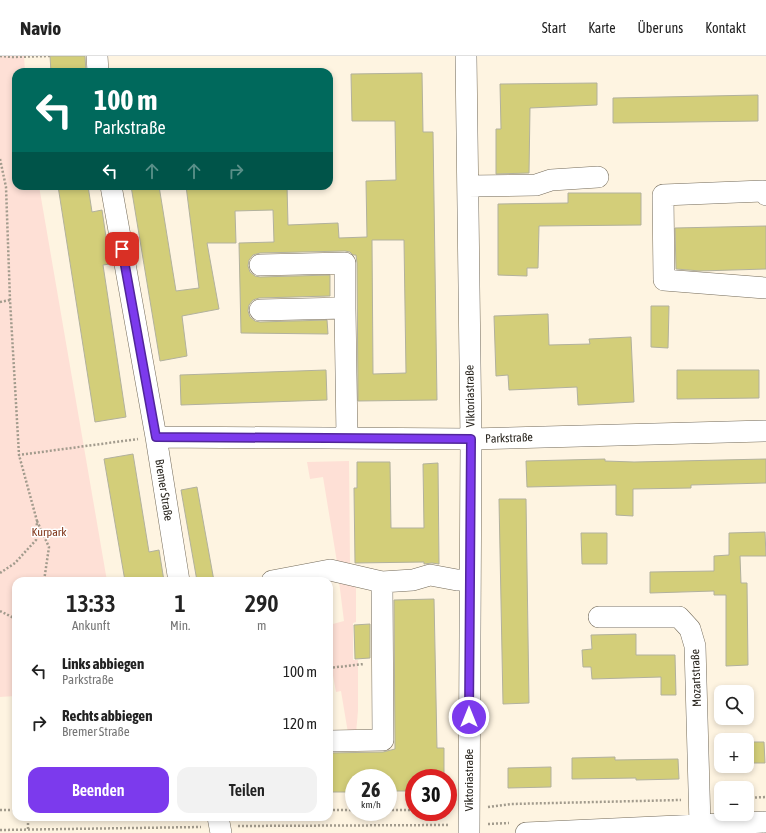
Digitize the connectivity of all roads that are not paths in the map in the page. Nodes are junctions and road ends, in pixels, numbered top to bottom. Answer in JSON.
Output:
{"nodes":[{"id":1,"x":97,"y":56,"type":"edge"},
{"id":2,"x":466,"y":56,"type":"edge"},
{"id":3,"x":98,"y":68,"type":"edge"},
{"id":4,"x":598,"y":178,"type":"dead end"},
{"id":5,"x":468,"y":186,"type":"junction"},
{"id":6,"x":112,"y":190,"type":"edge"},
{"id":7,"x":766,"y":195,"type":"edge"},
{"id":8,"x":260,"y":265,"type":"dead end"},
{"id":9,"x":766,"y":288,"type":"edge"},
{"id":10,"x":340,"y":309,"type":"junction"},
{"id":11,"x":260,"y":310,"type":"dead end"},
{"id":12,"x":766,"y":431,"type":"edge"},
{"id":13,"x":156,"y":437,"type":"junction"},
{"id":14,"x":341,"y":438,"type":"junction"},
{"id":15,"x":471,"y":439,"type":"junction"},
{"id":16,"x":178,"y":577,"type":"edge"},
{"id":17,"x":293,"y":577,"type":"edge"},
{"id":18,"x":463,"y":580,"type":"junction"},
{"id":19,"x":382,"y":582,"type":"junction"},
{"id":20,"x":599,"y":618,"type":"dead end"},
{"id":21,"x":333,"y":741,"type":"edge"},
{"id":22,"x":766,"y":822,"type":"edge"},
{"id":23,"x":469,"y":823,"type":"edge"},
{"id":24,"x":700,"y":825,"type":"junction"},
{"id":25,"x":521,"y":828,"type":"edge"}],
"edges":[{"from":1,"to":3,"type":"street"},
{"from":2,"to":5,"type":"street","name":"Viktoriastraße"},
{"from":4,"to":5,"type":"street"},
{"from":5,"to":15,"type":"street","name":"Viktoriastraße"},
{"from":6,"to":13,"type":"street","name":"Bremer Straße"},
{"from":7,"to":9,"type":"street"},
{"from":8,"to":10,"type":"street"},
{"from":10,"to":11,"type":"street"},
{"from":10,"to":14,"type":"street"},
{"from":12,"to":15,"type":"street","name":"Parkstraße"},
{"from":13,"to":14,"type":"street","name":"Parkstraße"},
{"from":13,"to":16,"type":"street","name":"Bremer Straße"},
{"from":14,"to":15,"type":"street","name":"Parkstraße"},
{"from":15,"to":18,"type":"street","name":"Viktoriastraße"},
{"from":17,"to":19,"type":"street"},
{"from":18,"to":19,"type":"street"},
{"from":18,"to":23,"type":"street","name":"Viktoriastraße"},
{"from":19,"to":21,"type":"street"},
{"from":20,"to":24,"type":"street","name":"Mozartstraße"},
{"from":22,"to":24,"type":"street"},
{"from":24,"to":25,"type":"street"}]}
